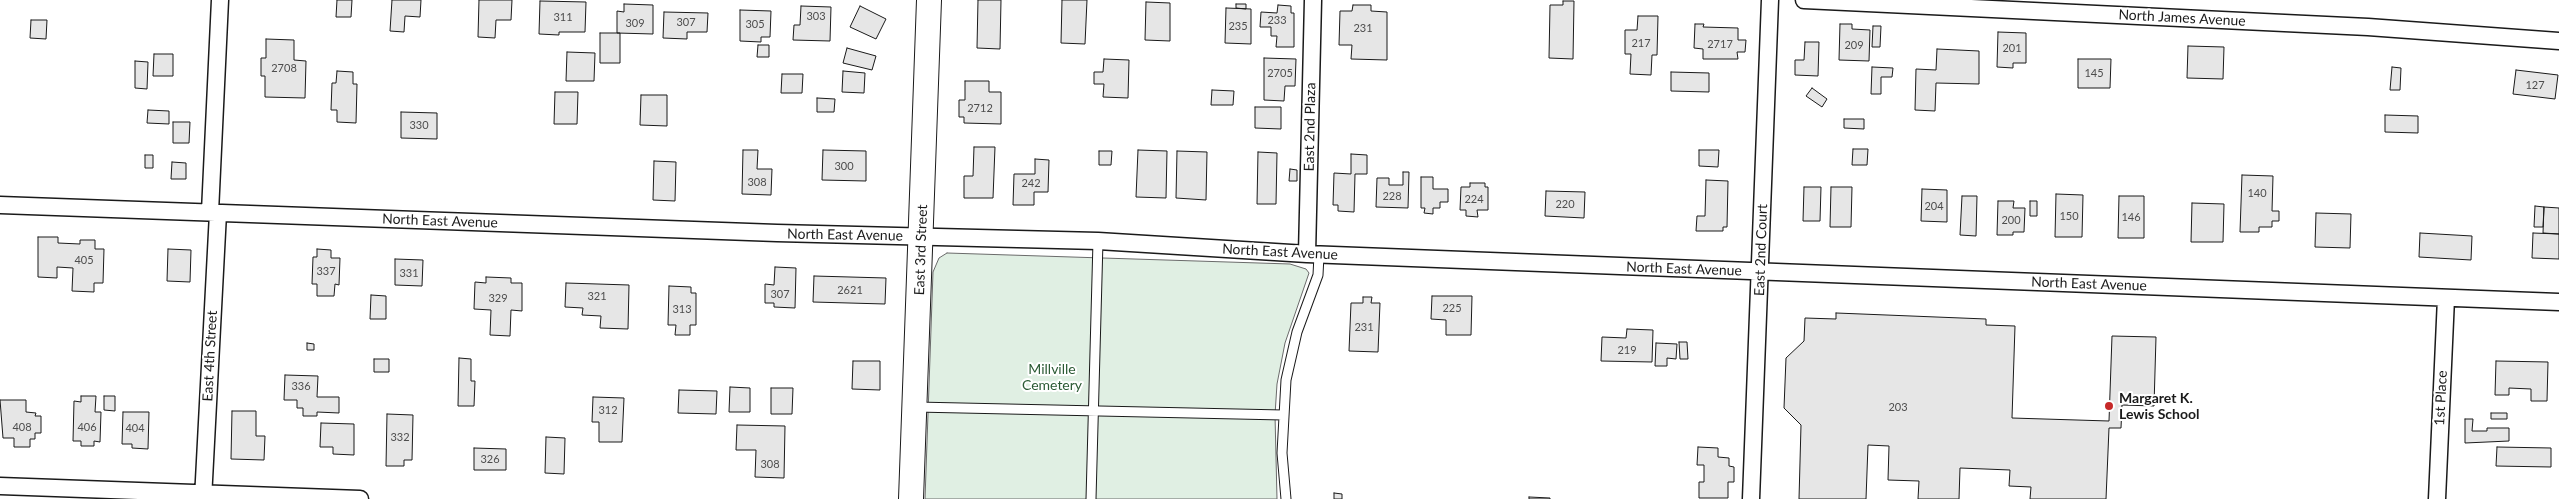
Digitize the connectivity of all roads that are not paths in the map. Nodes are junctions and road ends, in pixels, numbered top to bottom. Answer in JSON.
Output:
{"nodes":[{"id":1,"x":220,"y":0,"type":"edge"},
{"id":2,"x":929,"y":0,"type":"edge"},
{"id":3,"x":1313,"y":0,"type":"edge"},
{"id":4,"x":1770,"y":0,"type":"edge"},
{"id":5,"x":1804,"y":0,"type":"edge"},
{"id":6,"x":2559,"y":41,"type":"edge"},
{"id":7,"x":0,"y":205,"type":"edge"},
{"id":8,"x":214,"y":213,"type":"junction"},
{"id":9,"x":922,"y":236,"type":"junction"},
{"id":10,"x":1098,"y":241,"type":"junction"},
{"id":11,"x":1313,"y":255,"type":"junction"},
{"id":12,"x":1761,"y":272,"type":"junction"},
{"id":13,"x":2446,"y":298,"type":"junction"},
{"id":14,"x":2559,"y":302,"type":"edge"},
{"id":15,"x":915,"y":407,"type":"junction"},
{"id":16,"x":1094,"y":412,"type":"junction"},
{"id":17,"x":1283,"y":415,"type":"junction"},
{"id":18,"x":0,"y":486,"type":"edge"},
{"id":19,"x":203,"y":496,"type":"edge"},
{"id":20,"x":360,"y":499,"type":"edge"},
{"id":21,"x":911,"y":499,"type":"edge"},
{"id":22,"x":1090,"y":499,"type":"edge"},
{"id":23,"x":1286,"y":499,"type":"edge"},
{"id":24,"x":1751,"y":499,"type":"edge"},
{"id":25,"x":2437,"y":499,"type":"edge"}],
"edges":[{"from":1,"to":8,"type":"street","name":"East 4th Street"},
{"from":2,"to":9,"type":"street","name":"East 3rd Street"},
{"from":3,"to":11,"type":"street","name":"East 2nd Plaza"},
{"from":4,"to":12,"type":"street","name":"East 2nd Court"},
{"from":5,"to":6,"type":"street","name":"North James Avenue"},
{"from":7,"to":8,"type":"street","name":"North East Avenue"},
{"from":8,"to":9,"type":"street","name":"North East Avenue"},
{"from":8,"to":19,"type":"street","name":"East 4th Street"},
{"from":9,"to":10,"type":"street","name":"North East Avenue"},
{"from":9,"to":15,"type":"street","name":"East 3rd Street"},
{"from":10,"to":11,"type":"street","name":"North East Avenue"},
{"from":10,"to":16,"type":"lane"},
{"from":11,"to":12,"type":"street","name":"North East Avenue"},
{"from":11,"to":17,"type":"lane","name":"East 2nd Plaza"},
{"from":12,"to":13,"type":"street","name":"North East Avenue"},
{"from":12,"to":24,"type":"street","name":"East 2nd Court"},
{"from":13,"to":14,"type":"street","name":"North East Avenue"},
{"from":13,"to":25,"type":"street","name":"1st Place"},
{"from":15,"to":16,"type":"lane"},
{"from":15,"to":21,"type":"street","name":"East 3rd Street"},
{"from":16,"to":17,"type":"lane"},
{"from":16,"to":22,"type":"lane"},
{"from":17,"to":23,"type":"lane","name":"East 2nd Plaza"},
{"from":18,"to":19,"type":"street"},
{"from":19,"to":20,"type":"street"}]}
